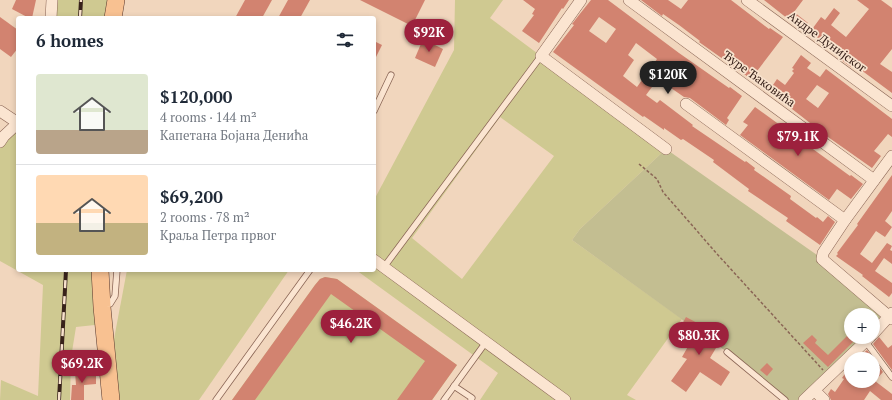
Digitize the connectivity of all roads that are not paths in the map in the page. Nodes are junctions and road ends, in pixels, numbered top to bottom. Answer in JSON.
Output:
{"nodes":[{"id":1,"x":52,"y":0,"type":"edge"},
{"id":2,"x":116,"y":0,"type":"edge"},
{"id":3,"x":581,"y":0,"type":"edge"},
{"id":4,"x":629,"y":0,"type":"edge"},
{"id":5,"x":747,"y":0,"type":"edge"},
{"id":6,"x":51,"y":16,"type":"edge"},
{"id":7,"x":113,"y":16,"type":"edge"},
{"id":8,"x":542,"y":56,"type":"junction"},
{"id":9,"x":391,"y":75,"type":"dead end"},
{"id":10,"x":686,"y":104,"type":"dead end"},
{"id":11,"x":892,"y":106,"type":"edge"},
{"id":12,"x":376,"y":107,"type":"edge"},
{"id":13,"x":0,"y":111,"type":"edge"},
{"id":14,"x":16,"y":122,"type":"edge"},
{"id":15,"x":16,"y":125,"type":"edge"},
{"id":16,"x":0,"y":142,"type":"edge"},
{"id":17,"x":666,"y":149,"type":"dead end"},
{"id":18,"x":892,"y":156,"type":"edge"},
{"id":19,"x":874,"y":180,"type":"junction"},
{"id":20,"x":845,"y":220,"type":"junction"},
{"id":21,"x":376,"y":261,"type":"edge"},
{"id":22,"x":384,"y":267,"type":"junction"},
{"id":23,"x":100,"y":272,"type":"edge"},
{"id":24,"x":117,"y":272,"type":"edge"},
{"id":25,"x":309,"y":272,"type":"edge"},
{"id":26,"x":102,"y":307,"type":"junction"},
{"id":27,"x":891,"y":316,"type":"edge"},
{"id":28,"x":880,"y":328,"type":"edge"},
{"id":29,"x":486,"y":342,"type":"junction"},
{"id":30,"x":864,"y":344,"type":"edge"},
{"id":31,"x":873,"y":344,"type":"edge"},
{"id":32,"x":727,"y":352,"type":"dead end"},
{"id":33,"x":892,"y":378,"type":"edge"},
{"id":34,"x":454,"y":386,"type":"junction"},
{"id":35,"x":815,"y":391,"type":"junction"},
{"id":36,"x":111,"y":400,"type":"edge"},
{"id":37,"x":216,"y":400,"type":"edge"},
{"id":38,"x":444,"y":400,"type":"edge"},
{"id":39,"x":471,"y":400,"type":"edge"},
{"id":40,"x":565,"y":400,"type":"edge"},
{"id":41,"x":785,"y":400,"type":"edge"},
{"id":42,"x":804,"y":400,"type":"edge"},
{"id":43,"x":824,"y":400,"type":"edge"}],
"edges":[{"from":1,"to":6,"type":"street"},
{"from":2,"to":7,"type":"main road"},
{"from":3,"to":8,"type":"street"},
{"from":4,"to":19,"type":"street","name":"Ђуре Ђаковића"},
{"from":5,"to":11,"type":"street","name":"Андре Дунијског"},
{"from":8,"to":17,"type":"street"},
{"from":8,"to":22,"type":"lane"},
{"from":9,"to":12,"type":"lane"},
{"from":10,"to":20,"type":"street"},
{"from":13,"to":14,"type":"street"},
{"from":15,"to":16,"type":"street"},
{"from":18,"to":19,"type":"street"},
{"from":19,"to":20,"type":"street"},
{"from":20,"to":27,"type":"street"},
{"from":21,"to":22,"type":"street"},
{"from":22,"to":29,"type":"street"},
{"from":23,"to":26,"type":"main road"},
{"from":24,"to":26,"type":"lane"},
{"from":25,"to":37,"type":"lane"},
{"from":26,"to":36,"type":"main road"},
{"from":27,"to":28,"type":"street"},
{"from":29,"to":34,"type":"lane"},
{"from":29,"to":40,"type":"street"},
{"from":30,"to":35,"type":"street"},
{"from":31,"to":33,"type":"lane"},
{"from":32,"to":41,"type":"lane"},
{"from":34,"to":38,"type":"lane"},
{"from":34,"to":39,"type":"lane"},
{"from":35,"to":42,"type":"street"},
{"from":35,"to":43,"type":"street"}]}
